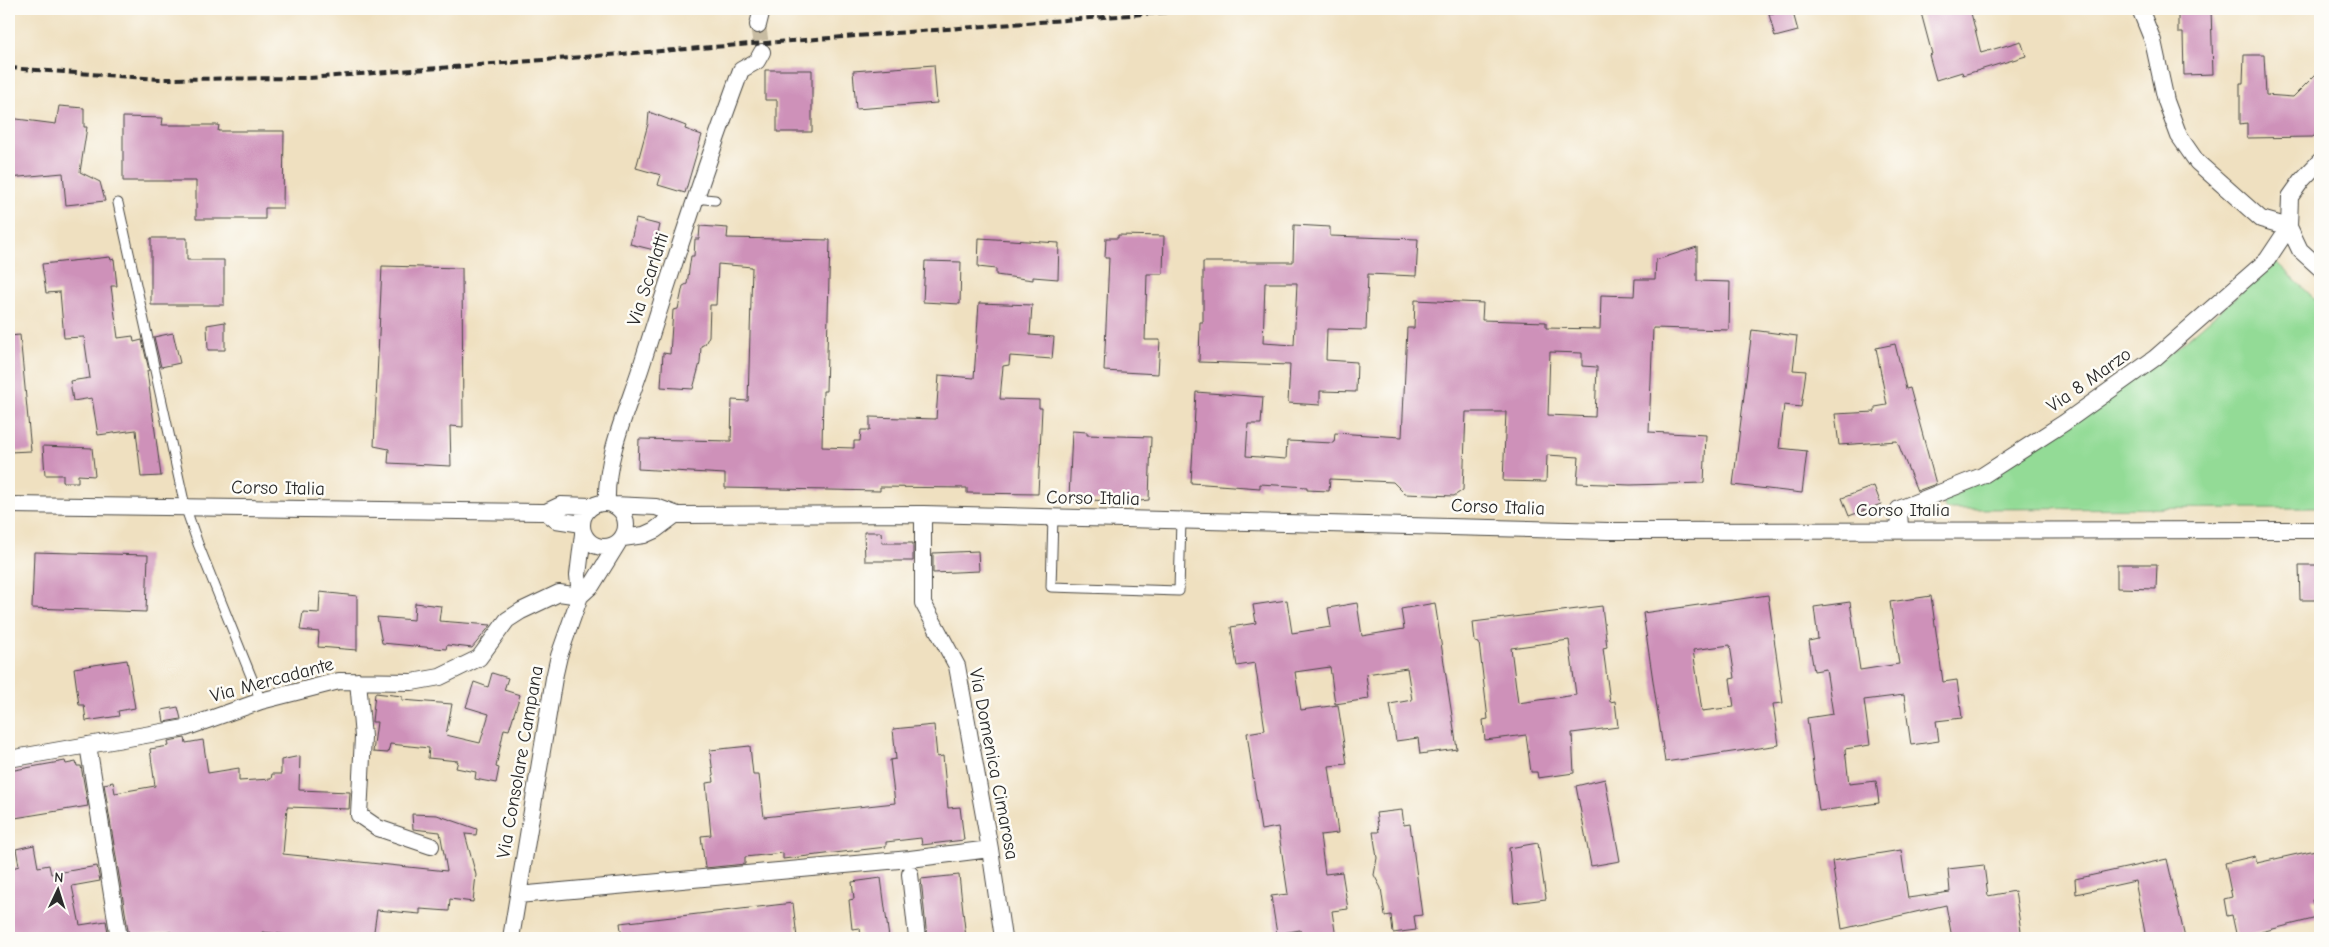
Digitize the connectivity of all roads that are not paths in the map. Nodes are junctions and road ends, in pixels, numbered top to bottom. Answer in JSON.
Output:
{"nodes":[{"id":1,"x":2140,"y":9,"type":"edge"},
{"id":2,"x":762,"y":52,"type":"dead end"},
{"id":3,"x":2320,"y":161,"type":"edge"},
{"id":4,"x":694,"y":198,"type":"junction"},
{"id":5,"x":715,"y":200,"type":"dead end"},
{"id":6,"x":118,"y":203,"type":"dead end"},
{"id":7,"x":2289,"y":227,"type":"junction"},
{"id":8,"x":2320,"y":268,"type":"edge"},
{"id":9,"x":9,"y":505,"type":"edge"},
{"id":10,"x":605,"y":505,"type":"junction"},
{"id":11,"x":185,"y":506,"type":"junction"},
{"id":12,"x":546,"y":512,"type":"junction"},
{"id":13,"x":923,"y":514,"type":"junction"},
{"id":14,"x":675,"y":515,"type":"junction"},
{"id":15,"x":1053,"y":517,"type":"junction"},
{"id":16,"x":1181,"y":520,"type":"junction"},
{"id":17,"x":583,"y":529,"type":"junction"},
{"id":18,"x":1900,"y":530,"type":"junction"},
{"id":19,"x":2320,"y":530,"type":"edge"},
{"id":20,"x":621,"y":540,"type":"junction"},
{"id":21,"x":580,"y":596,"type":"junction"},
{"id":22,"x":358,"y":681,"type":"junction"},
{"id":23,"x":261,"y":701,"type":"junction"},
{"id":24,"x":88,"y":745,"type":"junction"},
{"id":25,"x":9,"y":759,"type":"edge"},
{"id":26,"x":431,"y":846,"type":"dead end"},
{"id":27,"x":990,"y":849,"type":"junction"},
{"id":28,"x":910,"y":874,"type":"dead end"},
{"id":29,"x":518,"y":895,"type":"junction"},
{"id":30,"x":119,"y":938,"type":"edge"},
{"id":31,"x":511,"y":938,"type":"edge"},
{"id":32,"x":917,"y":938,"type":"edge"},
{"id":33,"x":1003,"y":938,"type":"edge"}],
"edges":[{"from":1,"to":7,"type":"street"},
{"from":2,"to":4,"type":"street","name":"Via Scarlatti"},
{"from":3,"to":7,"type":"street"},
{"from":4,"to":5,"type":"lane"},
{"from":4,"to":10,"type":"street","name":"Via Scarlatti"},
{"from":6,"to":11,"type":"lane"},
{"from":7,"to":8,"type":"street"},
{"from":7,"to":18,"type":"street","name":"Via 8 Marzo"},
{"from":9,"to":11,"type":"street","name":"Corso Italia"},
{"from":10,"to":12,"type":"street","name":"Corso Italia"},
{"from":10,"to":14,"type":"street","name":"Corso Italia"},
{"from":10,"to":17,"type":"street"},
{"from":10,"to":20,"type":"street"},
{"from":11,"to":12,"type":"street","name":"Corso Italia"},
{"from":11,"to":23,"type":"lane"},
{"from":12,"to":17,"type":"street","name":"Corso Italia"},
{"from":13,"to":14,"type":"street","name":"Corso Italia"},
{"from":13,"to":15,"type":"street","name":"Corso Italia"},
{"from":13,"to":27,"type":"street","name":"Via Domenica Cimarosa"},
{"from":14,"to":20,"type":"street"},
{"from":15,"to":16,"type":"street","name":"Corso Italia"},
{"from":15,"to":16,"type":"lane"},
{"from":16,"to":18,"type":"street","name":"Corso Italia"},
{"from":17,"to":20,"type":"street"},
{"from":17,"to":21,"type":"street","name":"Via Consolare Campana"},
{"from":18,"to":19,"type":"street","name":"Corso Italia"},
{"from":20,"to":21,"type":"street","name":"Via Consolare Campana"},
{"from":21,"to":22,"type":"street","name":"Via Mercadante"},
{"from":21,"to":29,"type":"street","name":"Via Consolare Campana"},
{"from":22,"to":23,"type":"street","name":"Via Mercadante"},
{"from":22,"to":26,"type":"street"},
{"from":23,"to":24,"type":"street","name":"Via Mercadante"},
{"from":24,"to":25,"type":"street","name":"Via Mercadante"},
{"from":24,"to":30,"type":"street"},
{"from":27,"to":29,"type":"street"},
{"from":27,"to":33,"type":"street","name":"Via Domenica Cimarosa"},
{"from":28,"to":32,"type":"street"},
{"from":29,"to":31,"type":"street","name":"Via Consolare Campana"}]}
